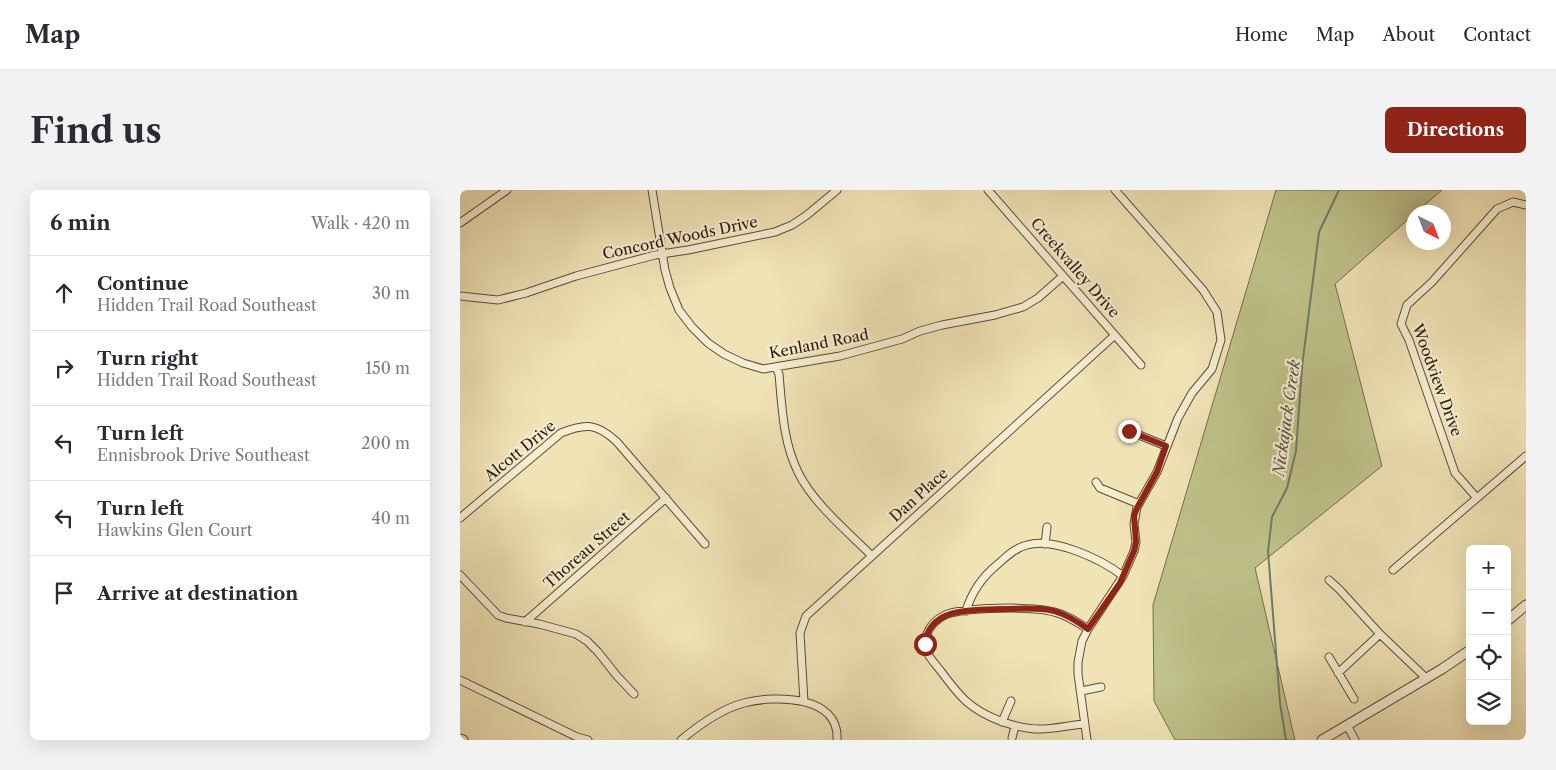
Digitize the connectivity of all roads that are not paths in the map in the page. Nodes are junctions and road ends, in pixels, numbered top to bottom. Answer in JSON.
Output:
{"nodes":[{"id":1,"x":507,"y":190,"type":"edge"},
{"id":2,"x":652,"y":190,"type":"edge"},
{"id":3,"x":838,"y":190,"type":"edge"},
{"id":4,"x":988,"y":190,"type":"edge"},
{"id":5,"x":1115,"y":190,"type":"edge"},
{"id":6,"x":1526,"y":205,"type":"edge"},
{"id":7,"x":460,"y":223,"type":"edge"},
{"id":8,"x":663,"y":254,"type":"junction"},
{"id":9,"x":1064,"y":276,"type":"junction"},
{"id":10,"x":460,"y":296,"type":"edge"},
{"id":11,"x":1115,"y":336,"type":"junction"},
{"id":12,"x":1141,"y":365,"type":"dead end"},
{"id":13,"x":776,"y":368,"type":"junction"},
{"id":14,"x":1129,"y":431,"type":"dead end"},
{"id":15,"x":1166,"y":446,"type":"junction"},
{"id":16,"x":1526,"y":456,"type":"edge"},
{"id":17,"x":1096,"y":482,"type":"dead end"},
{"id":18,"x":666,"y":498,"type":"junction"},
{"id":19,"x":1477,"y":498,"type":"junction"},
{"id":20,"x":1138,"y":504,"type":"junction"},
{"id":21,"x":460,"y":518,"type":"edge"},
{"id":22,"x":1047,"y":527,"type":"dead end"},
{"id":23,"x":705,"y":544,"type":"dead end"},
{"id":24,"x":1045,"y":544,"type":"junction"},
{"id":25,"x":872,"y":556,"type":"junction"},
{"id":26,"x":1392,"y":570,"type":"dead end"},
{"id":27,"x":460,"y":575,"type":"edge"},
{"id":28,"x":1123,"y":576,"type":"junction"},
{"id":29,"x":1329,"y":580,"type":"dead end"},
{"id":30,"x":1526,"y":605,"type":"edge"},
{"id":31,"x":966,"y":611,"type":"junction"},
{"id":32,"x":1511,"y":618,"type":"edge"},
{"id":33,"x":525,"y":622,"type":"junction"},
{"id":34,"x":1088,"y":629,"type":"junction"},
{"id":35,"x":1380,"y":634,"type":"junction"},
{"id":36,"x":1466,"y":653,"type":"edge"},
{"id":37,"x":1329,"y":657,"type":"dead end"},
{"id":38,"x":1338,"y":673,"type":"junction"},
{"id":39,"x":1426,"y":678,"type":"junction"},
{"id":40,"x":460,"y":680,"type":"edge"},
{"id":41,"x":1101,"y":687,"type":"dead end"},
{"id":42,"x":1081,"y":691,"type":"junction"},
{"id":43,"x":634,"y":694,"type":"dead end"},
{"id":44,"x":1354,"y":699,"type":"dead end"},
{"id":45,"x":1011,"y":701,"type":"dead end"},
{"id":46,"x":804,"y":702,"type":"junction"},
{"id":47,"x":1002,"y":722,"type":"junction"},
{"id":48,"x":1085,"y":724,"type":"junction"},
{"id":49,"x":1347,"y":725,"type":"junction"},
{"id":50,"x":1015,"y":726,"type":"junction"},
{"id":51,"x":1012,"y":738,"type":"dead end"},
{"id":52,"x":588,"y":740,"type":"edge"},
{"id":53,"x":681,"y":740,"type":"edge"},
{"id":54,"x":837,"y":740,"type":"edge"},
{"id":55,"x":1087,"y":740,"type":"edge"},
{"id":56,"x":1322,"y":740,"type":"edge"},
{"id":57,"x":1355,"y":740,"type":"edge"}],
"edges":[{"from":1,"to":7,"type":"street"},
{"from":2,"to":8,"type":"street","name":"Kenland Road"},
{"from":3,"to":8,"type":"street","name":"Concord Woods Drive"},
{"from":4,"to":9,"type":"street","name":"Creekvalley Drive"},
{"from":5,"to":15,"type":"street"},
{"from":6,"to":19,"type":"street","name":"Woodview Drive"},
{"from":8,"to":10,"type":"street","name":"Concord Woods Drive"},
{"from":8,"to":13,"type":"street","name":"Kenland Road"},
{"from":9,"to":11,"type":"street","name":"Creekvalley Drive"},
{"from":9,"to":13,"type":"street","name":"Kenland Road"},
{"from":11,"to":12,"type":"street","name":"Creekvalley Drive"},
{"from":11,"to":25,"type":"street","name":"Dan Place"},
{"from":13,"to":25,"type":"street"},
{"from":14,"to":15,"type":"street"},
{"from":15,"to":20,"type":"street"},
{"from":16,"to":19,"type":"street"},
{"from":17,"to":20,"type":"street"},
{"from":18,"to":21,"type":"street","name":"Alcott Drive"},
{"from":18,"to":23,"type":"street","name":"Alcott Drive"},
{"from":18,"to":33,"type":"street","name":"Thoreau Street"},
{"from":19,"to":26,"type":"street"},
{"from":20,"to":28,"type":"street"},
{"from":22,"to":24,"type":"street"},
{"from":24,"to":28,"type":"street"},
{"from":24,"to":31,"type":"street"},
{"from":25,"to":46,"type":"street","name":"Dan Place"},
{"from":27,"to":33,"type":"street"},
{"from":28,"to":34,"type":"street"},
{"from":29,"to":35,"type":"street"},
{"from":30,"to":32,"type":"street"},
{"from":31,"to":34,"type":"street"},
{"from":31,"to":47,"type":"street"},
{"from":33,"to":43,"type":"street"},
{"from":34,"to":42,"type":"street"},
{"from":35,"to":38,"type":"street"},
{"from":35,"to":39,"type":"street"},
{"from":36,"to":39,"type":"street"},
{"from":37,"to":38,"type":"street"},
{"from":38,"to":44,"type":"street"},
{"from":39,"to":49,"type":"street"},
{"from":40,"to":52,"type":"street"},
{"from":41,"to":42,"type":"street"},
{"from":42,"to":48,"type":"street"},
{"from":45,"to":47,"type":"street"},
{"from":46,"to":53,"type":"street"},
{"from":46,"to":54,"type":"street"},
{"from":47,"to":50,"type":"street"},
{"from":48,"to":50,"type":"street"},
{"from":48,"to":55,"type":"street"},
{"from":49,"to":56,"type":"street"},
{"from":49,"to":57,"type":"street"},
{"from":50,"to":51,"type":"street"}]}
